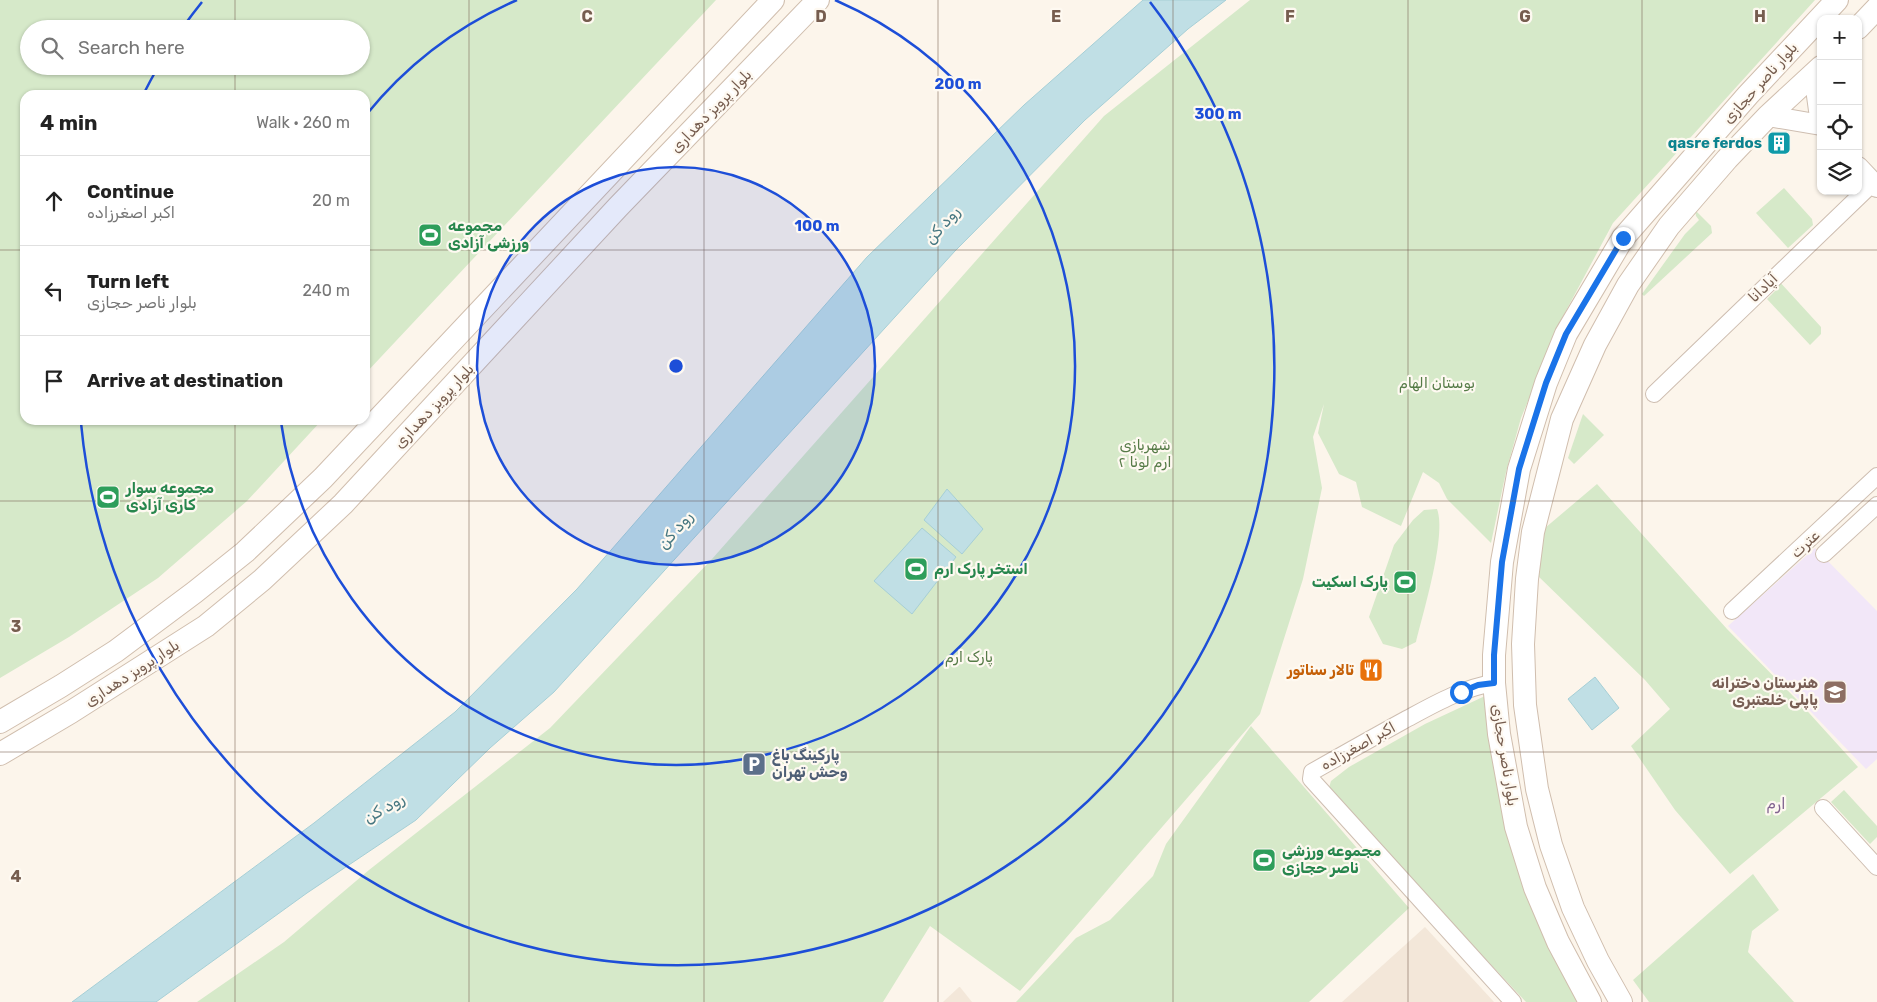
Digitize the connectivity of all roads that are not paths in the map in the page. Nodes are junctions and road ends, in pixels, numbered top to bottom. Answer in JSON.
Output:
{"nodes":[{"id":1,"x":773,"y":0,"type":"edge"},
{"id":2,"x":818,"y":0,"type":"edge"},
{"id":3,"x":1837,"y":0,"type":"edge"},
{"id":4,"x":1877,"y":8,"type":"edge"},
{"id":5,"x":1862,"y":24,"type":"edge"},
{"id":6,"x":1817,"y":70,"type":"edge"},
{"id":7,"x":1768,"y":116,"type":"junction"},
{"id":8,"x":1817,"y":124,"type":"edge"},
{"id":9,"x":1862,"y":171,"type":"edge"},
{"id":10,"x":1875,"y":185,"type":"edge"},
{"id":11,"x":1654,"y":394,"type":"dead end"},
{"id":12,"x":1877,"y":476,"type":"edge"},
{"id":13,"x":1877,"y":506,"type":"edge"},
{"id":14,"x":1824,"y":554,"type":"dead end"},
{"id":15,"x":1732,"y":611,"type":"dead end"},
{"id":16,"x":1494,"y":683,"type":"junction"},
{"id":17,"x":0,"y":722,"type":"edge"},
{"id":18,"x":0,"y":754,"type":"edge"},
{"id":19,"x":1823,"y":808,"type":"dead end"},
{"id":20,"x":1877,"y":867,"type":"edge"},
{"id":21,"x":1513,"y":1002,"type":"edge"},
{"id":22,"x":1590,"y":1002,"type":"edge"},
{"id":23,"x":1621,"y":1002,"type":"edge"}],
"edges":[{"from":1,"to":17,"type":"main road","name":"بلوار پرویز دهداری"},
{"from":2,"to":18,"type":"main road","name":"بلوار پرویز دهداری"},
{"from":3,"to":16,"type":"main road","name":"بلوار ناصر حجازی"},
{"from":4,"to":5,"type":"main road"},
{"from":6,"to":7,"type":"main road","name":"بلوار ناصر حجازی"},
{"from":7,"to":8,"type":"street"},
{"from":7,"to":23,"type":"main road","name":"بلوار ناصر حجازی"},
{"from":9,"to":10,"type":"street"},
{"from":10,"to":11,"type":"street","name":"آپادانا"},
{"from":12,"to":15,"type":"street","name":"عترت"},
{"from":13,"to":14,"type":"street"},
{"from":16,"to":21,"type":"street","name":"اکبر اصغرزاده"},
{"from":16,"to":22,"type":"main road","name":"بلوار ناصر حجازی"},
{"from":19,"to":20,"type":"street"}]}
